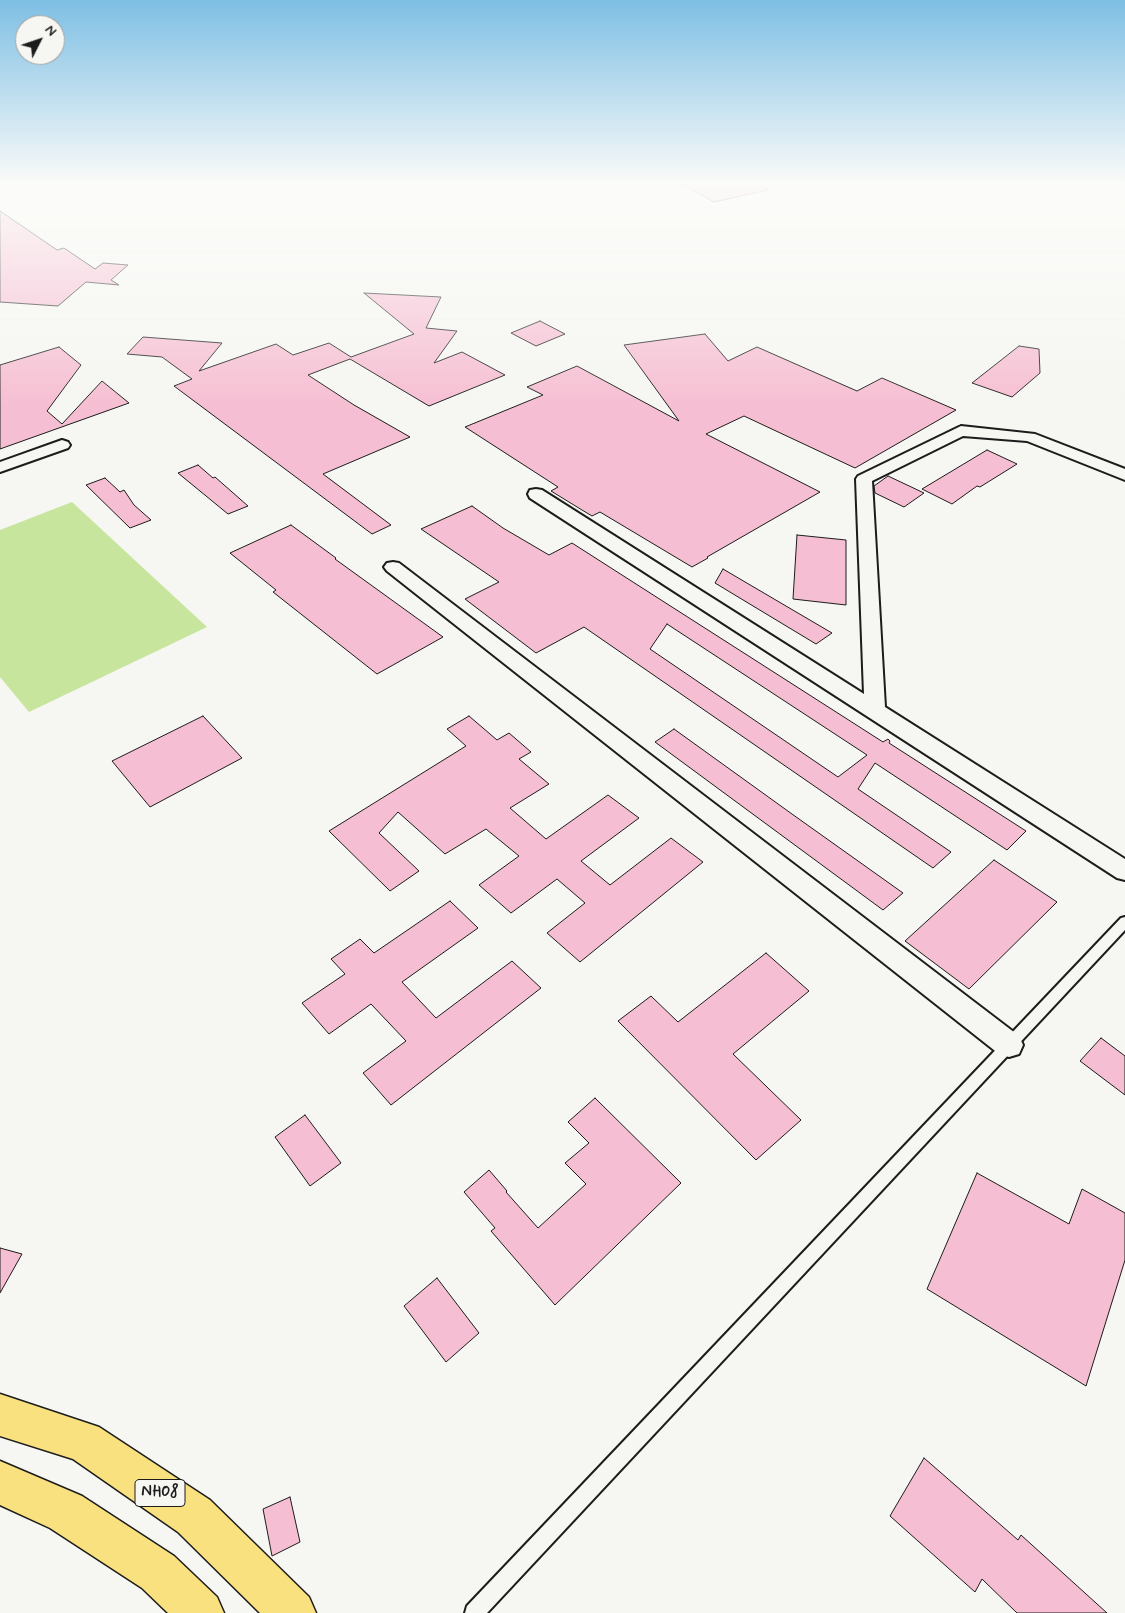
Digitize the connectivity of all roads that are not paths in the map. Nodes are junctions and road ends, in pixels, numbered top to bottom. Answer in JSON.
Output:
{"nodes":[{"id":1,"x":62,"y":445,"type":"dead end"},
{"id":2,"x":0,"y":467,"type":"edge"},
{"id":3,"x":1125,"y":475,"type":"edge"},
{"id":4,"x":536,"y":494,"type":"dead end"},
{"id":5,"x":393,"y":567,"type":"dead end"},
{"id":6,"x":875,"y":711,"type":"junction"},
{"id":7,"x":1125,"y":871,"type":"edge"},
{"id":8,"x":1125,"y":922,"type":"edge"},
{"id":9,"x":1009,"y":1045,"type":"junction"},
{"id":10,"x":0,"y":1415,"type":"edge"},
{"id":11,"x":0,"y":1483,"type":"edge"},
{"id":12,"x":200,"y":1613,"type":"edge"},
{"id":13,"x":293,"y":1613,"type":"edge"},
{"id":14,"x":474,"y":1613,"type":"edge"}],
"edges":[{"from":1,"to":2,"type":"street"},
{"from":3,"to":6,"type":"street"},
{"from":4,"to":6,"type":"street"},
{"from":5,"to":9,"type":"street"},
{"from":6,"to":7,"type":"street"},
{"from":8,"to":9,"type":"lane"},
{"from":9,"to":14,"type":"lane"},
{"from":10,"to":13,"type":"highway","number":"NH08"},
{"from":11,"to":12,"type":"highway"}]}
